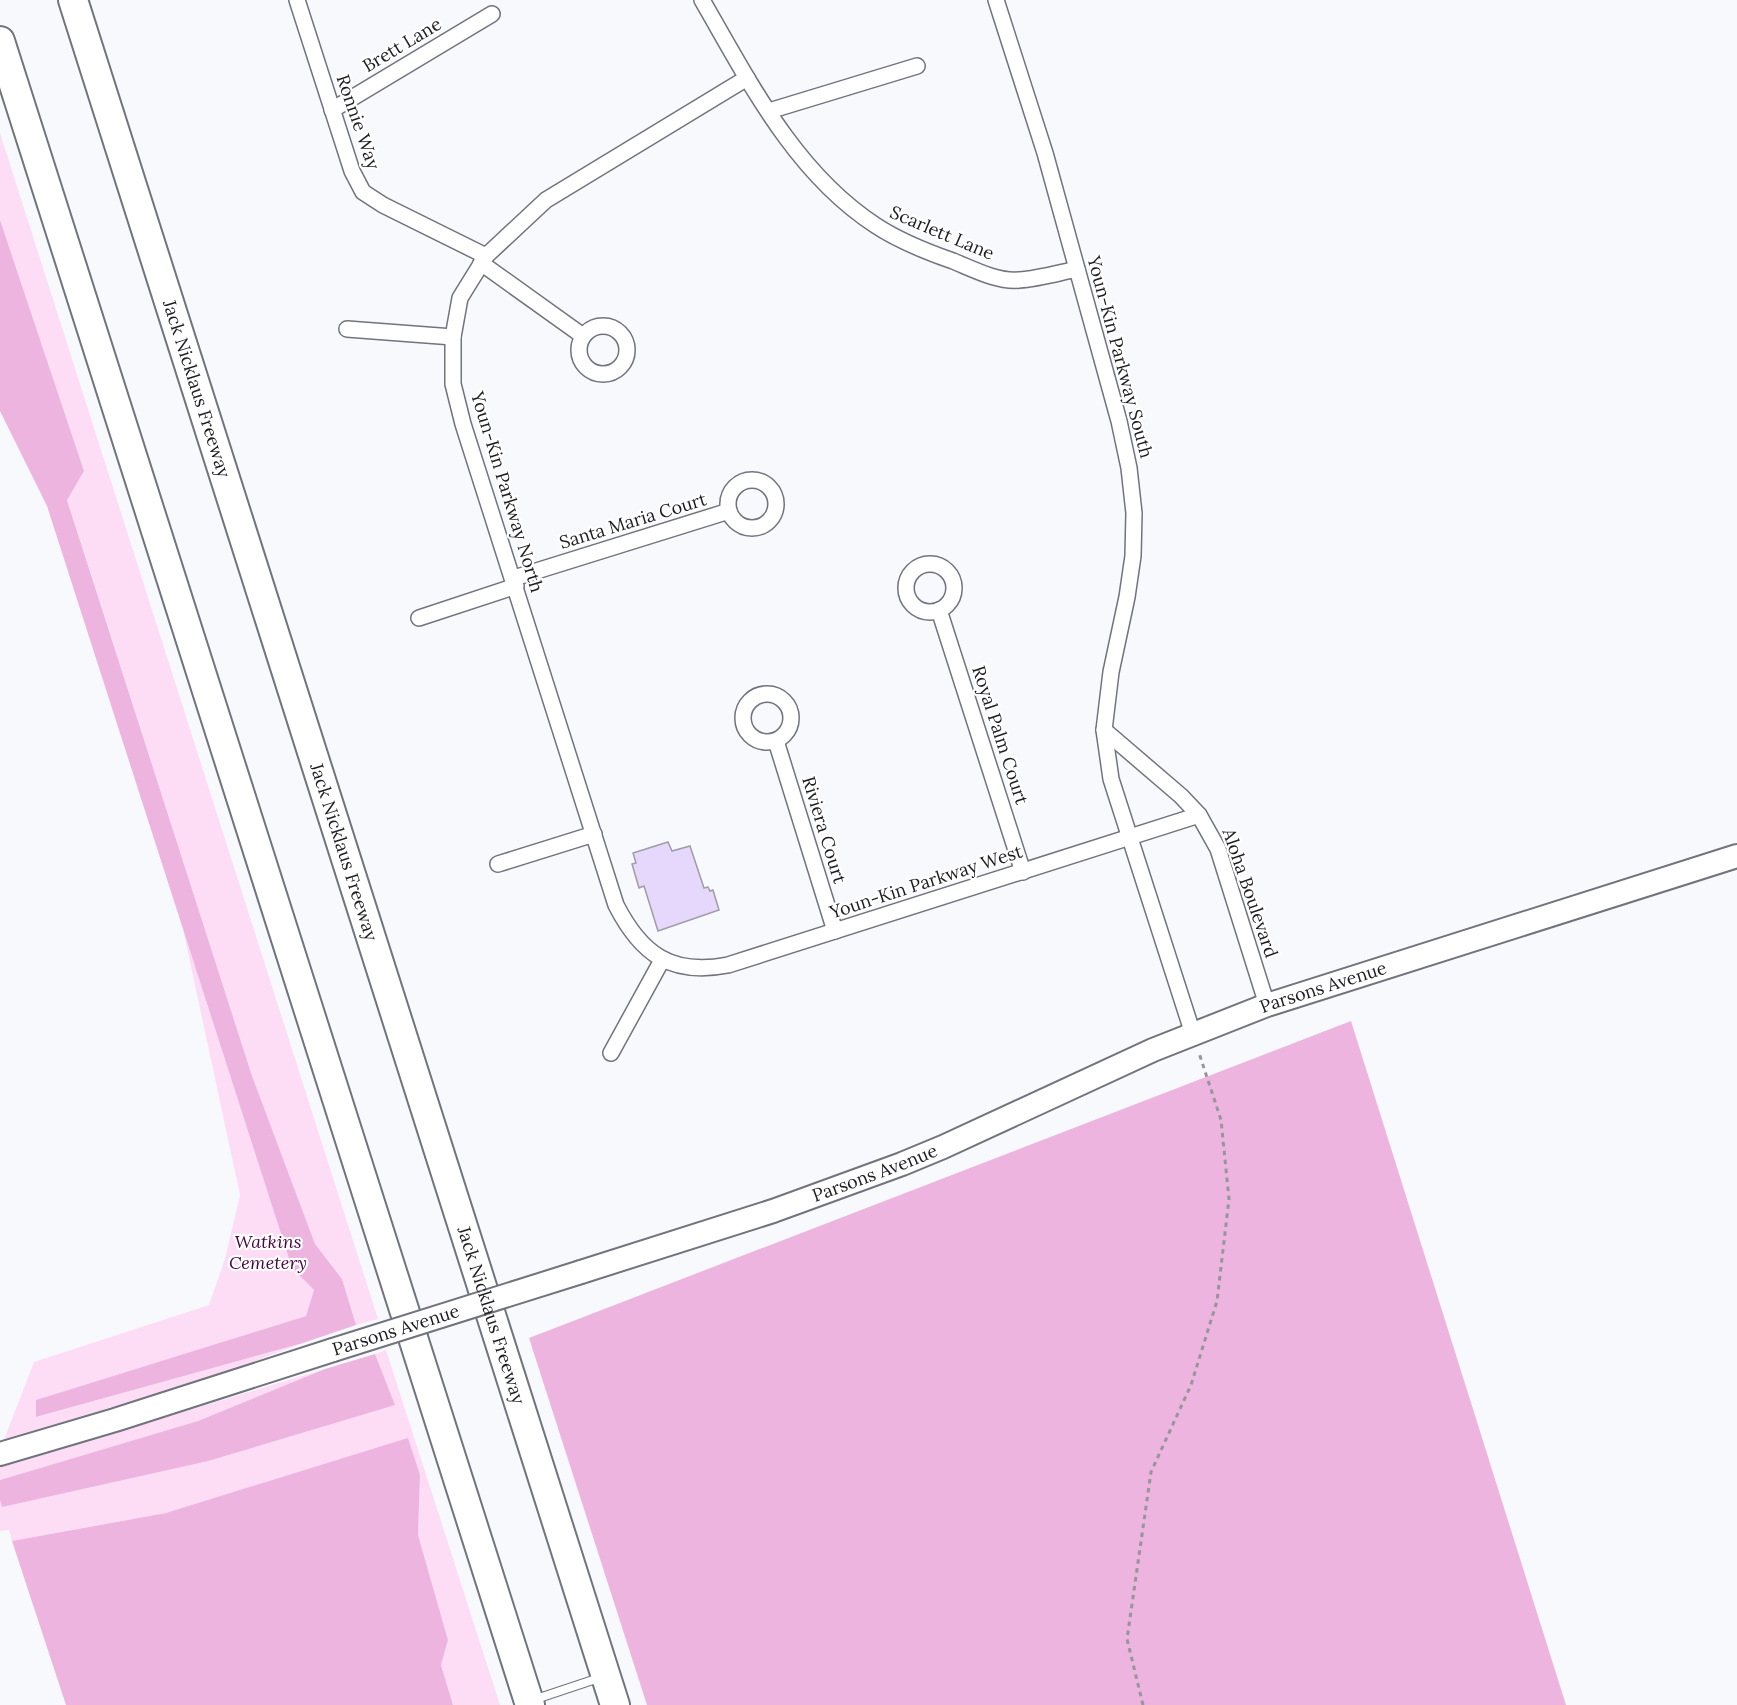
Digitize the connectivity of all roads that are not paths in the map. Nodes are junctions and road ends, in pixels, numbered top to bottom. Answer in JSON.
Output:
{"nodes":[{"id":1,"x":73,"y":0,"type":"edge"},
{"id":2,"x":297,"y":0,"type":"edge"},
{"id":3,"x":702,"y":0,"type":"edge"},
{"id":4,"x":996,"y":0,"type":"edge"},
{"id":5,"x":492,"y":14,"type":"dead end"},
{"id":6,"x":0,"y":41,"type":"edge"},
{"id":7,"x":917,"y":66,"type":"dead end"},
{"id":8,"x":747,"y":78,"type":"junction"},
{"id":9,"x":332,"y":110,"type":"junction"},
{"id":10,"x":769,"y":111,"type":"junction"},
{"id":11,"x":484,"y":260,"type":"junction"},
{"id":12,"x":1077,"y":269,"type":"junction"},
{"id":13,"x":347,"y":329,"type":"dead end"},
{"id":14,"x":583,"y":336,"type":"dead end"},
{"id":15,"x":453,"y":337,"type":"junction"},
{"id":16,"x":729,"y":511,"type":"dead end"},
{"id":17,"x":515,"y":582,"type":"junction"},
{"id":18,"x":939,"y":610,"type":"dead end"},
{"id":19,"x":419,"y":618,"type":"dead end"},
{"id":20,"x":1104,"y":730,"type":"junction"},
{"id":21,"x":776,"y":741,"type":"dead end"},
{"id":22,"x":1199,"y":815,"type":"junction"},
{"id":23,"x":594,"y":834,"type":"junction"},
{"id":24,"x":1129,"y":837,"type":"junction"},
{"id":25,"x":1737,"y":856,"type":"edge"},
{"id":26,"x":498,"y":864,"type":"dead end"},
{"id":27,"x":1023,"y":872,"type":"junction"},
{"id":28,"x":835,"y":931,"type":"junction"},
{"id":29,"x":662,"y":960,"type":"junction"},
{"id":30,"x":1267,"y":1005,"type":"junction"},
{"id":31,"x":1192,"y":1034,"type":"junction"},
{"id":32,"x":611,"y":1053,"type":"dead end"},
{"id":33,"x":0,"y":1454,"type":"edge"},
{"id":34,"x":606,"y":1676,"type":"junction"},
{"id":35,"x":530,"y":1703,"type":"edge"},
{"id":36,"x":615,"y":1705,"type":"edge"}],
"edges":[{"from":1,"to":34,"type":"highway","name":"Jack Nicklaus Freeway"},
{"from":2,"to":9,"type":"street","name":"Ronnie Way"},
{"from":3,"to":8,"type":"street","name":"Scarlett Lane"},
{"from":4,"to":12,"type":"street","name":"Youn-Kin Parkway South"},
{"from":5,"to":9,"type":"street","name":"Brett Lane"},
{"from":6,"to":35,"type":"highway"},
{"from":7,"to":10,"type":"street"},
{"from":8,"to":10,"type":"street","name":"Scarlett Lane"},
{"from":8,"to":11,"type":"street","name":"Youn-Kin Parkway North"},
{"from":9,"to":11,"type":"street","name":"Ronnie Way"},
{"from":10,"to":12,"type":"street","name":"Scarlett Lane"},
{"from":11,"to":14,"type":"street","name":"Ronnie Way"},
{"from":11,"to":15,"type":"street","name":"Youn-Kin Parkway North"},
{"from":12,"to":20,"type":"street","name":"Youn-Kin Parkway South"},
{"from":13,"to":15,"type":"street"},
{"from":15,"to":17,"type":"street","name":"Youn-Kin Parkway North"},
{"from":16,"to":17,"type":"street","name":"Santa Maria Court"},
{"from":17,"to":19,"type":"street","name":"Santa Maria Court"},
{"from":17,"to":23,"type":"street","name":"Youn-Kin Parkway North"},
{"from":18,"to":27,"type":"street","name":"Royal Palm Court"},
{"from":20,"to":22,"type":"street","name":"Aloha Boulevard"},
{"from":20,"to":24,"type":"street","name":"Youn-Kin Parkway South"},
{"from":21,"to":28,"type":"street","name":"Riviera Court"},
{"from":22,"to":24,"type":"street","name":"Youn-Kin Parkway West"},
{"from":22,"to":30,"type":"street","name":"Aloha Boulevard"},
{"from":23,"to":26,"type":"street"},
{"from":23,"to":29,"type":"street","name":"Youn-Kin Parkway North"},
{"from":24,"to":27,"type":"street","name":"Youn-Kin Parkway West"},
{"from":24,"to":31,"type":"street"},
{"from":25,"to":30,"type":"street","name":"Parsons Avenue"},
{"from":27,"to":28,"type":"street","name":"Youn-Kin Parkway West"},
{"from":28,"to":29,"type":"street","name":"Youn-Kin Parkway West"},
{"from":29,"to":32,"type":"street"},
{"from":30,"to":31,"type":"street","name":"Parsons Avenue"},
{"from":31,"to":33,"type":"street","name":"Parsons Avenue","bridge":true},
{"from":34,"to":35,"type":"lane"},
{"from":34,"to":36,"type":"highway","name":"Jack Nicklaus Freeway"}]}
